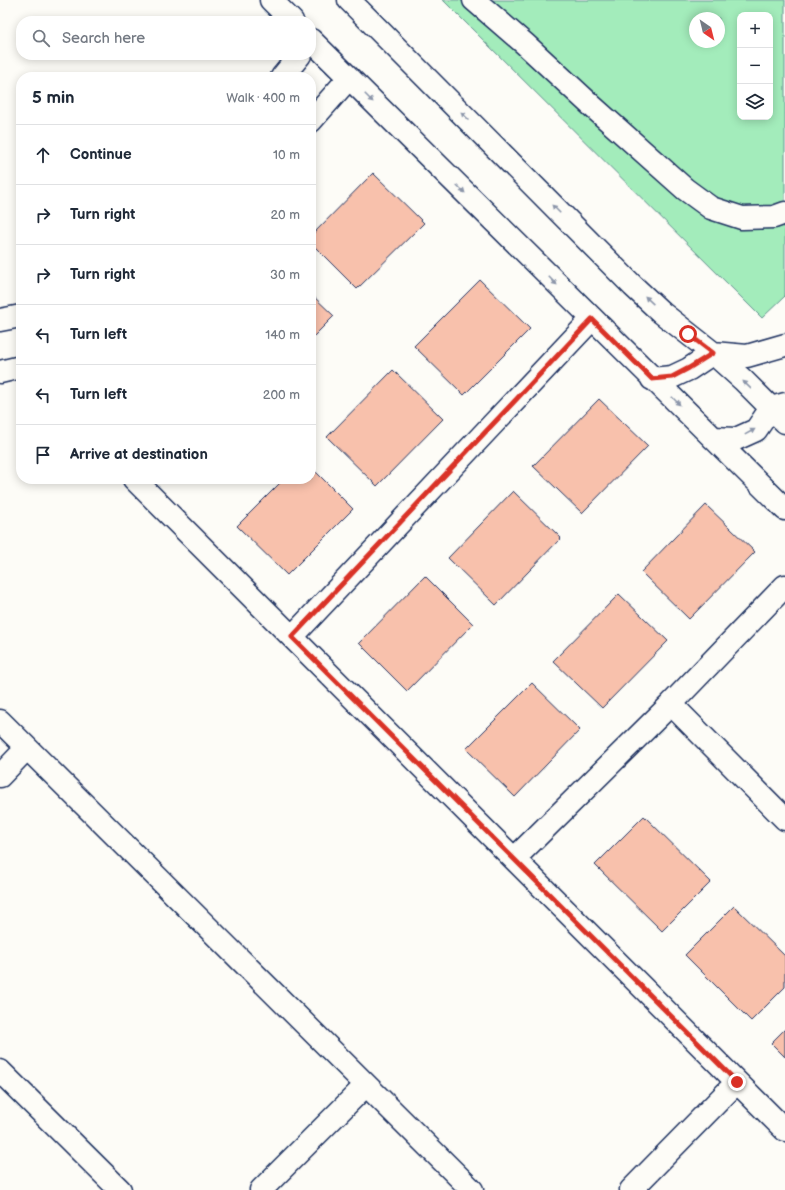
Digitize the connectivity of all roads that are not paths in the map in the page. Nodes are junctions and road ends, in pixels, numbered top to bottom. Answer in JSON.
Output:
{"nodes":[{"id":1,"x":271,"y":0,"type":"edge"},
{"id":2,"x":349,"y":0,"type":"edge"},
{"id":3,"x":474,"y":0,"type":"edge"},
{"id":4,"x":287,"y":16,"type":"edge"},
{"id":5,"x":316,"y":51,"type":"edge"},
{"id":6,"x":296,"y":60,"type":"edge"},
{"id":7,"x":286,"y":72,"type":"edge"},
{"id":8,"x":349,"y":78,"type":"junction"},
{"id":9,"x":316,"y":115,"type":"edge"},
{"id":10,"x":785,"y":213,"type":"edge"},
{"id":11,"x":16,"y":317,"type":"edge"},
{"id":12,"x":592,"y":319,"type":"junction"},
{"id":13,"x":0,"y":320,"type":"edge"},
{"id":14,"x":785,"y":345,"type":"edge"},
{"id":15,"x":713,"y":353,"type":"junction"},
{"id":16,"x":16,"y":368,"type":"edge"},
{"id":17,"x":0,"y":372,"type":"edge"},
{"id":18,"x":652,"y":379,"type":"junction"},
{"id":19,"x":780,"y":411,"type":"edge"},
{"id":20,"x":713,"y":438,"type":"junction"},
{"id":21,"x":139,"y":484,"type":"edge"},
{"id":22,"x":785,"y":509,"type":"edge"},
{"id":23,"x":785,"y":586,"type":"edge"},
{"id":24,"x":292,"y":637,"type":"junction"},
{"id":25,"x":671,"y":704,"type":"junction"},
{"id":26,"x":0,"y":721,"type":"edge"},
{"id":27,"x":28,"y":748,"type":"junction"},
{"id":28,"x":0,"y":776,"type":"edge"},
{"id":29,"x":785,"y":819,"type":"edge"},
{"id":30,"x":514,"y":859,"type":"junction"},
{"id":31,"x":0,"y":1071,"type":"edge"},
{"id":32,"x":737,"y":1082,"type":"junction"},
{"id":33,"x":366,"y":1085,"type":"junction"},
{"id":34,"x":785,"y":1130,"type":"edge"},
{"id":35,"x":120,"y":1190,"type":"edge"},
{"id":36,"x":261,"y":1190,"type":"edge"},
{"id":37,"x":472,"y":1190,"type":"edge"},
{"id":38,"x":631,"y":1190,"type":"edge"}],
"edges":[{"from":1,"to":4,"type":"street"},
{"from":15,"to":2,"type":"street","one_way":true},
{"from":3,"to":10,"type":"street"},
{"from":5,"to":8,"type":"street"},
{"from":6,"to":7,"type":"street"},
{"from":8,"to":9,"type":"street"},
{"from":8,"to":12,"type":"street","one_way":true},
{"from":11,"to":13,"type":"street"},
{"from":12,"to":18,"type":"street"},
{"from":12,"to":24,"type":"street"},
{"from":14,"to":15,"type":"street"},
{"from":15,"to":18,"type":"street"},
{"from":19,"to":15,"type":"street","one_way":true},
{"from":16,"to":17,"type":"street"},
{"from":18,"to":20,"type":"street","one_way":true},
{"from":20,"to":19,"type":"street","one_way":true},
{"from":20,"to":22,"type":"street"},
{"from":21,"to":24,"type":"street"},
{"from":23,"to":25,"type":"street"},
{"from":24,"to":30,"type":"street"},
{"from":25,"to":29,"type":"street"},
{"from":25,"to":30,"type":"street"},
{"from":26,"to":27,"type":"street"},
{"from":27,"to":28,"type":"street"},
{"from":27,"to":33,"type":"street"},
{"from":30,"to":32,"type":"street"},
{"from":31,"to":35,"type":"street"},
{"from":32,"to":34,"type":"street"},
{"from":32,"to":38,"type":"street"},
{"from":33,"to":36,"type":"street"},
{"from":33,"to":37,"type":"street"}]}
